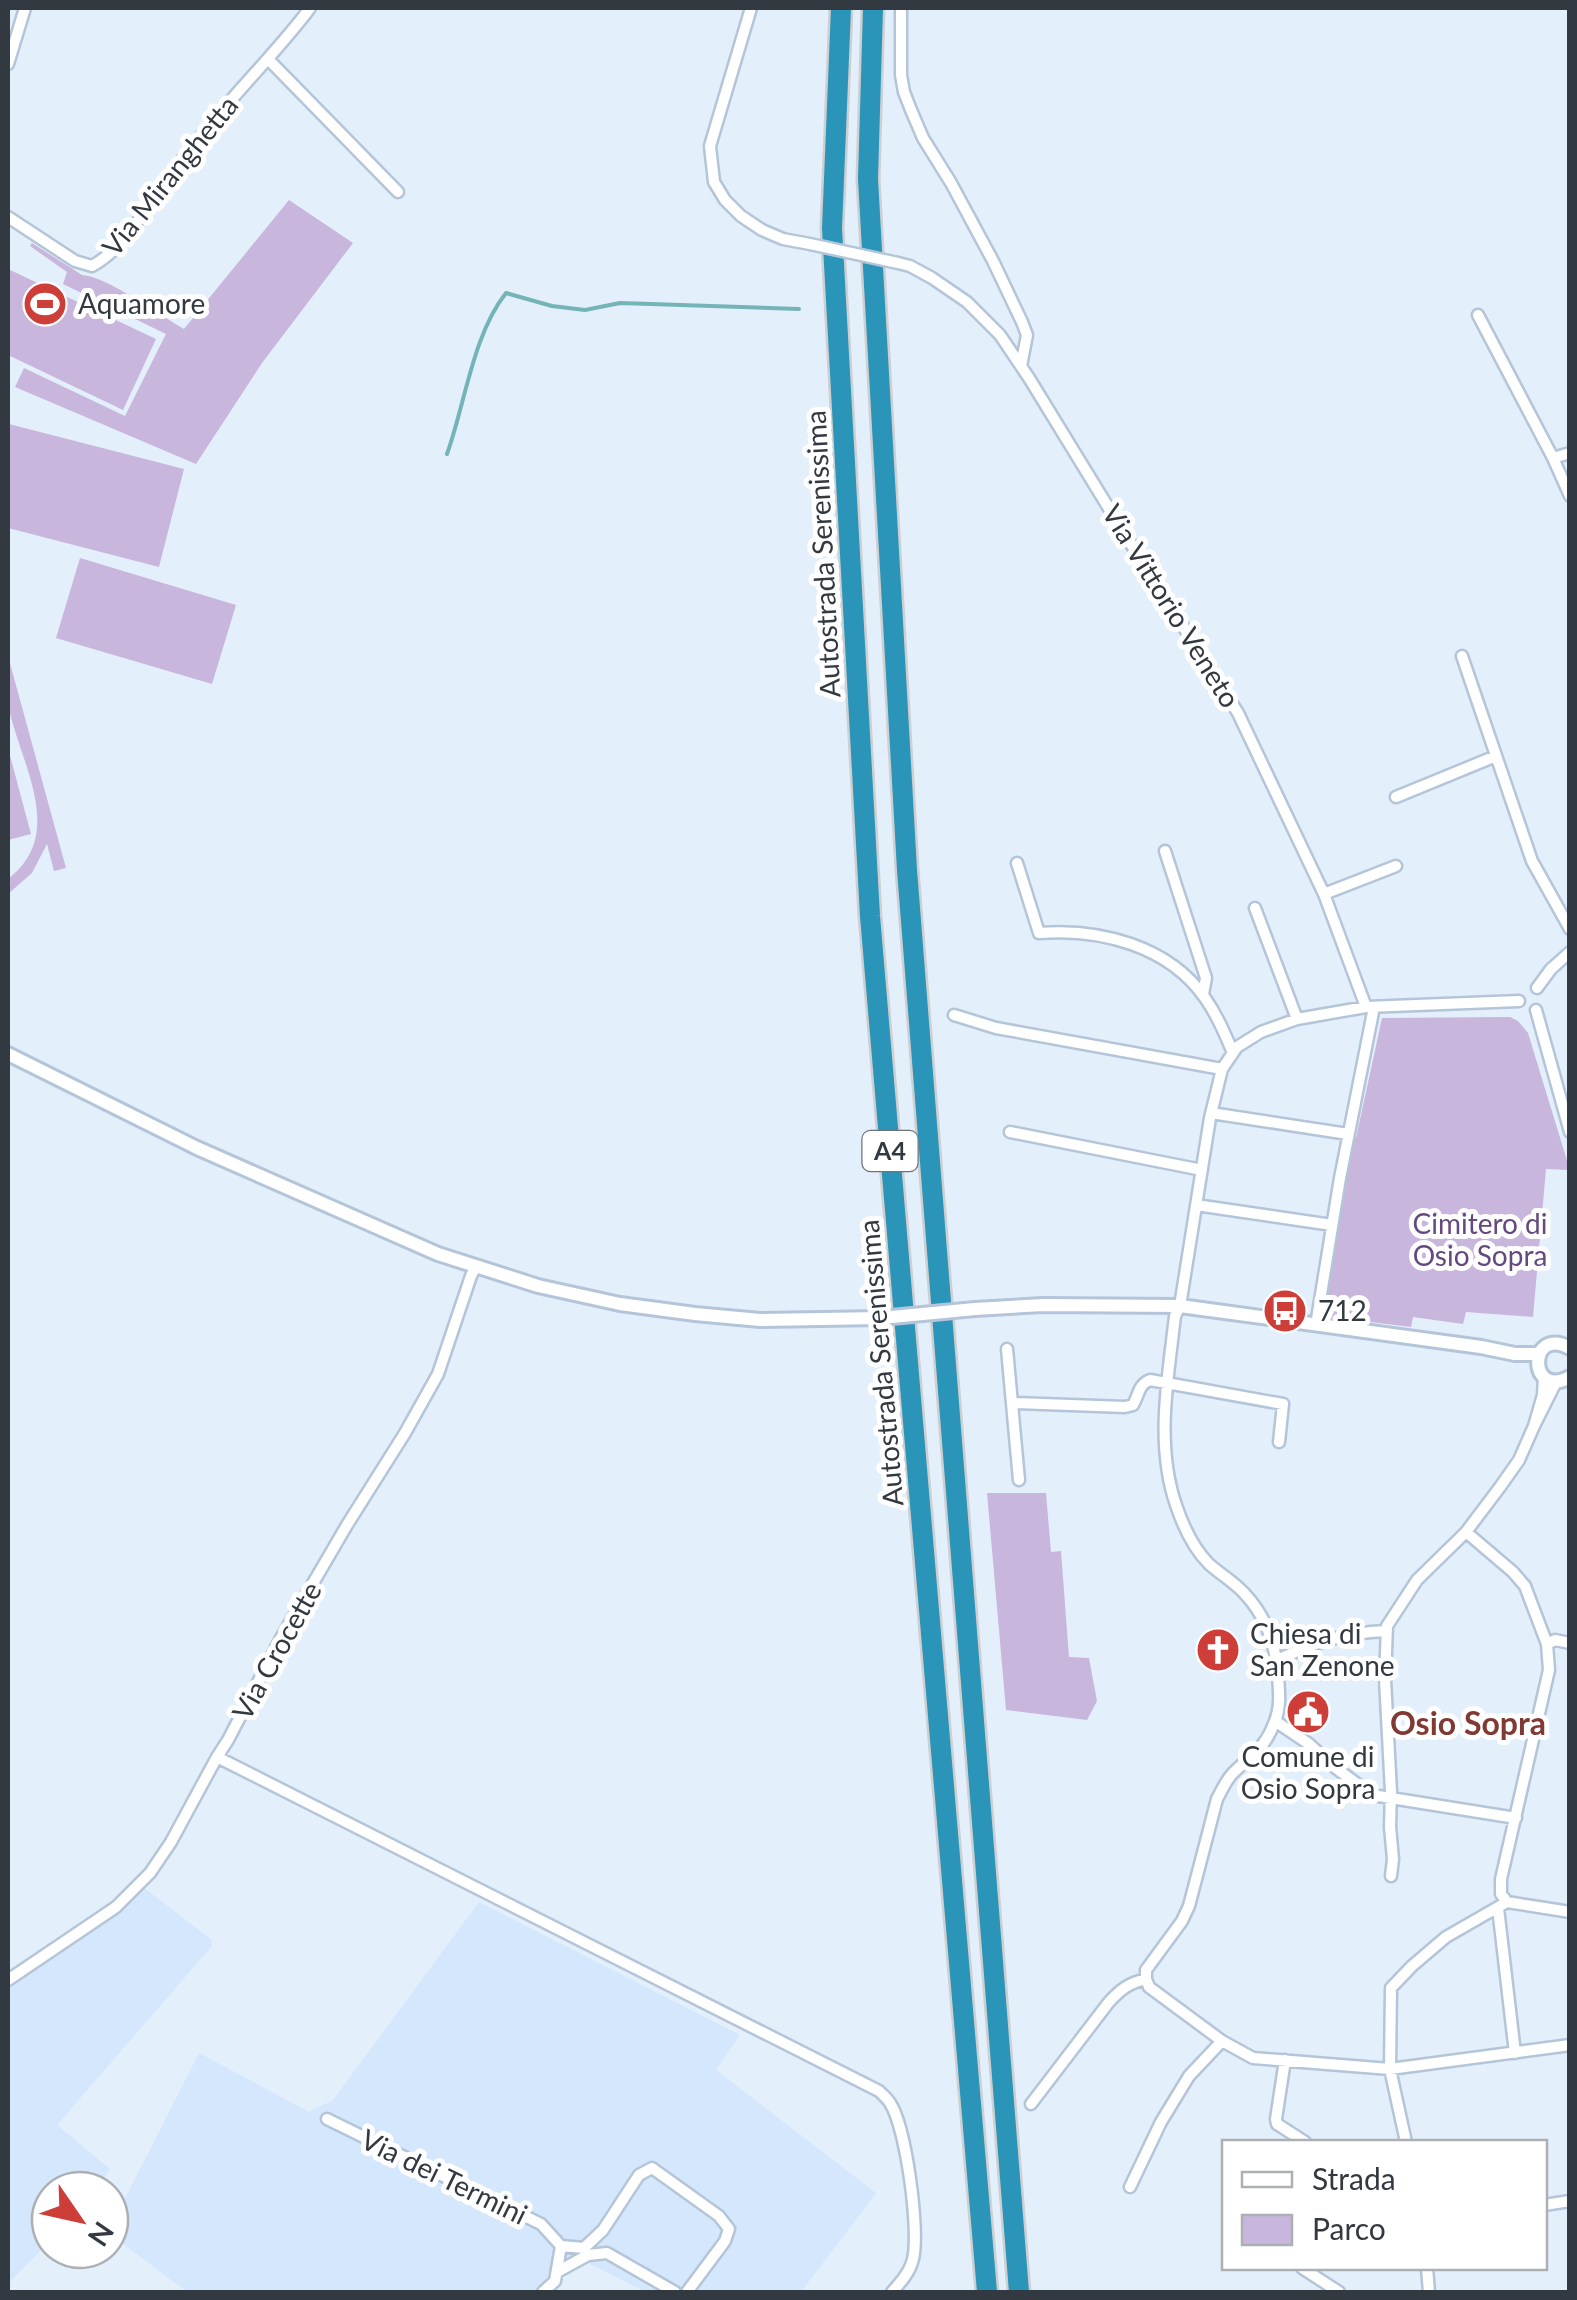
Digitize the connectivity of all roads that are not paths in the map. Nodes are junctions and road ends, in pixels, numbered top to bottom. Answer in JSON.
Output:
{"nodes":[{"id":1,"x":25,"y":8,"type":"edge"},
{"id":2,"x":310,"y":8,"type":"edge"},
{"id":3,"x":751,"y":8,"type":"edge"},
{"id":4,"x":841,"y":8,"type":"edge"},
{"id":5,"x":873,"y":8,"type":"edge"},
{"id":6,"x":901,"y":8,"type":"edge"},
{"id":7,"x":268,"y":59,"type":"junction"},
{"id":8,"x":8,"y":64,"type":"edge"},
{"id":9,"x":398,"y":192,"type":"dead end"},
{"id":10,"x":8,"y":216,"type":"edge"},
{"id":11,"x":1478,"y":314,"type":"dead end"},
{"id":12,"x":1021,"y":366,"type":"junction"},
{"id":13,"x":1570,"y":453,"type":"edge"},
{"id":14,"x":1554,"y":458,"type":"junction"},
{"id":15,"x":1570,"y":496,"type":"edge"},
{"id":16,"x":1462,"y":656,"type":"dead end"},
{"id":17,"x":1496,"y":756,"type":"junction"},
{"id":18,"x":1396,"y":796,"type":"dead end"},
{"id":19,"x":1165,"y":851,"type":"dead end"},
{"id":20,"x":1017,"y":863,"type":"dead end"},
{"id":21,"x":1396,"y":866,"type":"dead end"},
{"id":22,"x":1324,"y":894,"type":"junction"},
{"id":23,"x":1256,"y":908,"type":"dead end"},
{"id":24,"x":1570,"y":929,"type":"edge"},
{"id":25,"x":1570,"y":952,"type":"edge"},
{"id":26,"x":1203,"y":994,"type":"junction"},
{"id":27,"x":1532,"y":997,"type":"junction"},
{"id":28,"x":1370,"y":1007,"type":"junction"},
{"id":29,"x":954,"y":1015,"type":"dead end"},
{"id":30,"x":1297,"y":1019,"type":"junction"},
{"id":31,"x":8,"y":1054,"type":"edge"},
{"id":32,"x":1232,"y":1054,"type":"junction"},
{"id":33,"x":1222,"y":1069,"type":"junction"},
{"id":34,"x":1211,"y":1114,"type":"junction"},
{"id":35,"x":1010,"y":1132,"type":"dead end"},
{"id":36,"x":1570,"y":1132,"type":"edge"},
{"id":37,"x":1348,"y":1134,"type":"junction"},
{"id":38,"x":1202,"y":1170,"type":"junction"},
{"id":39,"x":1196,"y":1205,"type":"junction"},
{"id":40,"x":1332,"y":1226,"type":"junction"},
{"id":41,"x":476,"y":1266,"type":"junction"},
{"id":42,"x":1180,"y":1306,"type":"junction"},
{"id":43,"x":1316,"y":1325,"type":"junction"},
{"id":44,"x":1566,"y":1342,"type":"edge"},
{"id":45,"x":1008,"y":1349,"type":"dead end"},
{"id":46,"x":1538,"y":1359,"type":"junction"},
{"id":47,"x":1557,"y":1379,"type":"edge"},
{"id":48,"x":1167,"y":1384,"type":"junction"},
{"id":49,"x":1014,"y":1403,"type":"junction"},
{"id":50,"x":1279,"y":1442,"type":"dead end"},
{"id":51,"x":1018,"y":1480,"type":"dead end"},
{"id":52,"x":1466,"y":1532,"type":"junction"},
{"id":53,"x":1386,"y":1632,"type":"junction"},
{"id":54,"x":1570,"y":1643,"type":"edge"},
{"id":55,"x":1546,"y":1644,"type":"junction"},
{"id":56,"x":1277,"y":1660,"type":"junction"},
{"id":57,"x":1276,"y":1721,"type":"junction"},
{"id":58,"x":216,"y":1757,"type":"junction"},
{"id":59,"x":1391,"y":1799,"type":"junction"},
{"id":60,"x":1516,"y":1818,"type":"junction"},
{"id":61,"x":1390,"y":1876,"type":"dead end"},
{"id":62,"x":1502,"y":1905,"type":"junction"},
{"id":63,"x":1570,"y":1912,"type":"edge"},
{"id":64,"x":8,"y":1980,"type":"edge"},
{"id":65,"x":1146,"y":1980,"type":"junction"},
{"id":66,"x":1222,"y":2041,"type":"junction"},
{"id":67,"x":1570,"y":2045,"type":"edge"},
{"id":68,"x":1515,"y":2053,"type":"junction"},
{"id":69,"x":1285,"y":2060,"type":"junction"},
{"id":70,"x":1390,"y":2069,"type":"junction"},
{"id":71,"x":1031,"y":2104,"type":"dead end"},
{"id":72,"x":328,"y":2119,"type":"dead end"},
{"id":73,"x":1302,"y":2140,"type":"edge"},
{"id":74,"x":1406,"y":2140,"type":"edge"},
{"id":75,"x":1130,"y":2187,"type":"dead end"},
{"id":76,"x":561,"y":2246,"type":"junction"},
{"id":77,"x":1305,"y":2270,"type":"edge"},
{"id":78,"x":556,"y":2272,"type":"junction"},
{"id":79,"x":543,"y":2292,"type":"edge"},
{"id":80,"x":675,"y":2292,"type":"edge"},
{"id":81,"x":687,"y":2292,"type":"edge"},
{"id":82,"x":892,"y":2292,"type":"edge"},
{"id":83,"x":987,"y":2292,"type":"edge"},
{"id":84,"x":1019,"y":2292,"type":"edge"},
{"id":85,"x":1338,"y":2292,"type":"edge"}],
"edges":[{"from":1,"to":8,"type":"street"},
{"from":2,"to":7,"type":"street","name":"Via Miranghetta"},
{"from":3,"to":12,"type":"street","name":"Via Vittorio Veneto","bridge":true},
{"from":4,"to":83,"type":"highway","name":"Autostrada Serenissima","number":"A4"},
{"from":5,"to":84,"type":"highway","number":"A4"},
{"from":6,"to":12,"type":"street"},
{"from":7,"to":9,"type":"street"},
{"from":7,"to":10,"type":"street","name":"Via Miranghetta"},
{"from":11,"to":14,"type":"street"},
{"from":12,"to":22,"type":"street","name":"Via Vittorio Veneto"},
{"from":13,"to":14,"type":"street"},
{"from":14,"to":15,"type":"street"},
{"from":16,"to":17,"type":"street"},
{"from":17,"to":18,"type":"street"},
{"from":17,"to":24,"type":"street"},
{"from":19,"to":26,"type":"street"},
{"from":20,"to":26,"type":"street"},
{"from":21,"to":22,"type":"street"},
{"from":22,"to":28,"type":"street","name":"Via Vittorio Veneto"},
{"from":23,"to":30,"type":"street"},
{"from":25,"to":27,"type":"street"},
{"from":26,"to":32,"type":"street"},
{"from":27,"to":28,"type":"street"},
{"from":27,"to":36,"type":"street"},
{"from":28,"to":30,"type":"street"},
{"from":28,"to":37,"type":"street"},
{"from":29,"to":33,"type":"street"},
{"from":30,"to":32,"type":"street"},
{"from":31,"to":41,"type":"street"},
{"from":32,"to":33,"type":"street"},
{"from":33,"to":34,"type":"street"},
{"from":34,"to":37,"type":"street"},
{"from":34,"to":38,"type":"street"},
{"from":35,"to":38,"type":"street"},
{"from":37,"to":40,"type":"street"},
{"from":38,"to":39,"type":"street"},
{"from":39,"to":40,"type":"street"},
{"from":39,"to":42,"type":"street"},
{"from":40,"to":43,"type":"street"},
{"from":41,"to":42,"type":"street","bridge":true},
{"from":41,"to":58,"type":"street","name":"Via Crocette"},
{"from":42,"to":43,"type":"street"},
{"from":42,"to":48,"type":"street"},
{"from":43,"to":46,"type":"street"},
{"from":44,"to":46,"type":"street"},
{"from":45,"to":49,"type":"street"},
{"from":46,"to":47,"type":"street"},
{"from":47,"to":52,"type":"street"},
{"from":48,"to":49,"type":"street"},
{"from":48,"to":50,"type":"street"},
{"from":48,"to":56,"type":"street"},
{"from":49,"to":51,"type":"street"},
{"from":52,"to":53,"type":"street"},
{"from":52,"to":55,"type":"street"},
{"from":53,"to":56,"type":"street"},
{"from":53,"to":59,"type":"street"},
{"from":54,"to":55,"type":"street"},
{"from":55,"to":60,"type":"street"},
{"from":56,"to":57,"type":"street"},
{"from":57,"to":59,"type":"street"},
{"from":57,"to":65,"type":"street"},
{"from":58,"to":64,"type":"street","name":"Via Crocette"},
{"from":58,"to":82,"type":"street"},
{"from":59,"to":60,"type":"street"},
{"from":59,"to":61,"type":"street"},
{"from":60,"to":62,"type":"street"},
{"from":62,"to":63,"type":"street"},
{"from":62,"to":68,"type":"street"},
{"from":62,"to":70,"type":"street"},
{"from":65,"to":66,"type":"street"},
{"from":65,"to":71,"type":"street"},
{"from":66,"to":69,"type":"street"},
{"from":66,"to":75,"type":"street"},
{"from":67,"to":68,"type":"street"},
{"from":68,"to":70,"type":"street"},
{"from":69,"to":70,"type":"street"},
{"from":69,"to":73,"type":"street"},
{"from":70,"to":74,"type":"street"},
{"from":72,"to":76,"type":"street","name":"Via dei Termini"},
{"from":76,"to":78,"type":"street"},
{"from":76,"to":81,"type":"street"},
{"from":77,"to":85,"type":"street"},
{"from":78,"to":79,"type":"street"},
{"from":78,"to":80,"type":"street"}]}
